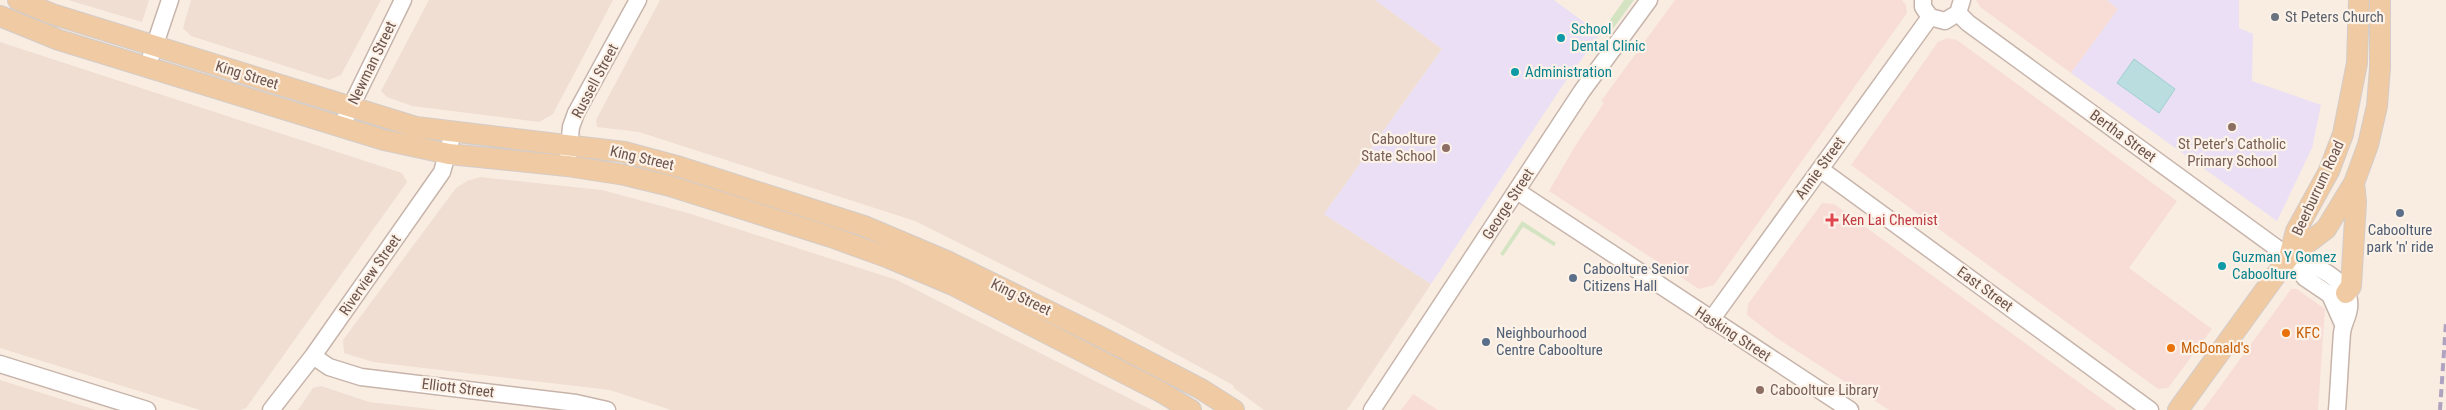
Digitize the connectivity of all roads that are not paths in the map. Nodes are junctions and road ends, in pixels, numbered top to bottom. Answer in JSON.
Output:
{"nodes":[{"id":1,"x":18,"y":0,"type":"edge"},
{"id":2,"x":170,"y":0,"type":"edge"},
{"id":3,"x":403,"y":0,"type":"edge"},
{"id":4,"x":638,"y":0,"type":"edge"},
{"id":5,"x":1649,"y":0,"type":"edge"},
{"id":6,"x":1923,"y":0,"type":"edge"},
{"id":7,"x":2359,"y":0,"type":"edge"},
{"id":8,"x":2380,"y":0,"type":"edge"},
{"id":9,"x":1960,"y":7,"type":"edge"},
{"id":10,"x":0,"y":16,"type":"edge"},
{"id":11,"x":1930,"y":17,"type":"junction"},
{"id":12,"x":155,"y":46,"type":"junction"},
{"id":13,"x":147,"y":68,"type":"junction"},
{"id":14,"x":350,"y":107,"type":"junction"},
{"id":15,"x":341,"y":127,"type":"junction"},
{"id":16,"x":453,"y":133,"type":"junction"},
{"id":17,"x":568,"y":145,"type":"junction"},
{"id":18,"x":449,"y":154,"type":"junction"},
{"id":19,"x":567,"y":166,"type":"junction"},
{"id":20,"x":1820,"y":169,"type":"junction"},
{"id":21,"x":2354,"y":184,"type":"junction"},
{"id":22,"x":1517,"y":191,"type":"junction"},
{"id":23,"x":2289,"y":257,"type":"junction"},
{"id":24,"x":2346,"y":293,"type":"junction"},
{"id":25,"x":1711,"y":320,"type":"junction"},
{"id":26,"x":2343,"y":324,"type":"junction"},
{"id":27,"x":313,"y":356,"type":"junction"},
{"id":28,"x":0,"y":364,"type":"edge"},
{"id":29,"x":148,"y":410,"type":"edge"},
{"id":30,"x":270,"y":410,"type":"edge"},
{"id":31,"x":607,"y":410,"type":"edge"},
{"id":32,"x":1191,"y":410,"type":"edge"},
{"id":33,"x":1234,"y":410,"type":"edge"},
{"id":34,"x":1372,"y":410,"type":"edge"},
{"id":35,"x":1850,"y":410,"type":"edge"},
{"id":36,"x":2150,"y":410,"type":"edge"},
{"id":37,"x":2178,"y":410,"type":"edge"},
{"id":38,"x":2337,"y":410,"type":"edge"}],
"edges":[{"from":1,"to":12,"type":"main road","name":"King Street"},
{"from":2,"to":12,"type":"street"},
{"from":3,"to":14,"type":"street","name":"Newman Street"},
{"from":4,"to":17,"type":"street","name":"Russell Street"},
{"from":5,"to":22,"type":"street","name":"George Street"},
{"from":6,"to":11,"type":"street"},
{"from":7,"to":23,"type":"main road","name":"Beerburrum Road"},
{"from":8,"to":21,"type":"main road","name":"Beerburrum Road"},
{"from":9,"to":11,"type":"street"},
{"from":9,"to":23,"type":"street","name":"Bertha Street"},
{"from":10,"to":13,"type":"main road","name":"King Street"},
{"from":11,"to":20,"type":"street","name":"Annie Street"},
{"from":12,"to":13,"type":"street"},
{"from":12,"to":14,"type":"main road","name":"King Street"},
{"from":13,"to":15,"type":"main road","name":"King Street"},
{"from":14,"to":15,"type":"street","name":"Newman Street"},
{"from":14,"to":16,"type":"main road","name":"King Street"},
{"from":15,"to":18,"type":"main road","name":"King Street"},
{"from":16,"to":17,"type":"main road","name":"King Street"},
{"from":16,"to":18,"type":"street","name":"Riverview Street"},
{"from":17,"to":19,"type":"street","name":"Russell Street"},
{"from":17,"to":33,"type":"main road","name":"King Street"},
{"from":18,"to":19,"type":"main road","name":"King Street"},
{"from":18,"to":27,"type":"street","name":"Riverview Street"},
{"from":19,"to":32,"type":"main road","name":"King Street"},
{"from":20,"to":25,"type":"street","name":"Annie Street"},
{"from":20,"to":36,"type":"street","name":"East Street"},
{"from":21,"to":23,"type":"main road","name":"Beerburrum Road"},
{"from":21,"to":24,"type":"main road"},
{"from":22,"to":25,"type":"street","name":"Hasking Street"},
{"from":22,"to":34,"type":"street","name":"George Street"},
{"from":23,"to":24,"type":"street"},
{"from":23,"to":26,"type":"street"},
{"from":23,"to":37,"type":"main road","name":"Beerburrum Road"},
{"from":24,"to":26,"type":"street"},
{"from":25,"to":35,"type":"street","name":"Hasking Street"},
{"from":26,"to":38,"type":"street"},
{"from":27,"to":30,"type":"street","name":"Riverview Street"},
{"from":27,"to":31,"type":"street","name":"Elliott Street"},
{"from":28,"to":29,"type":"street"}]}
